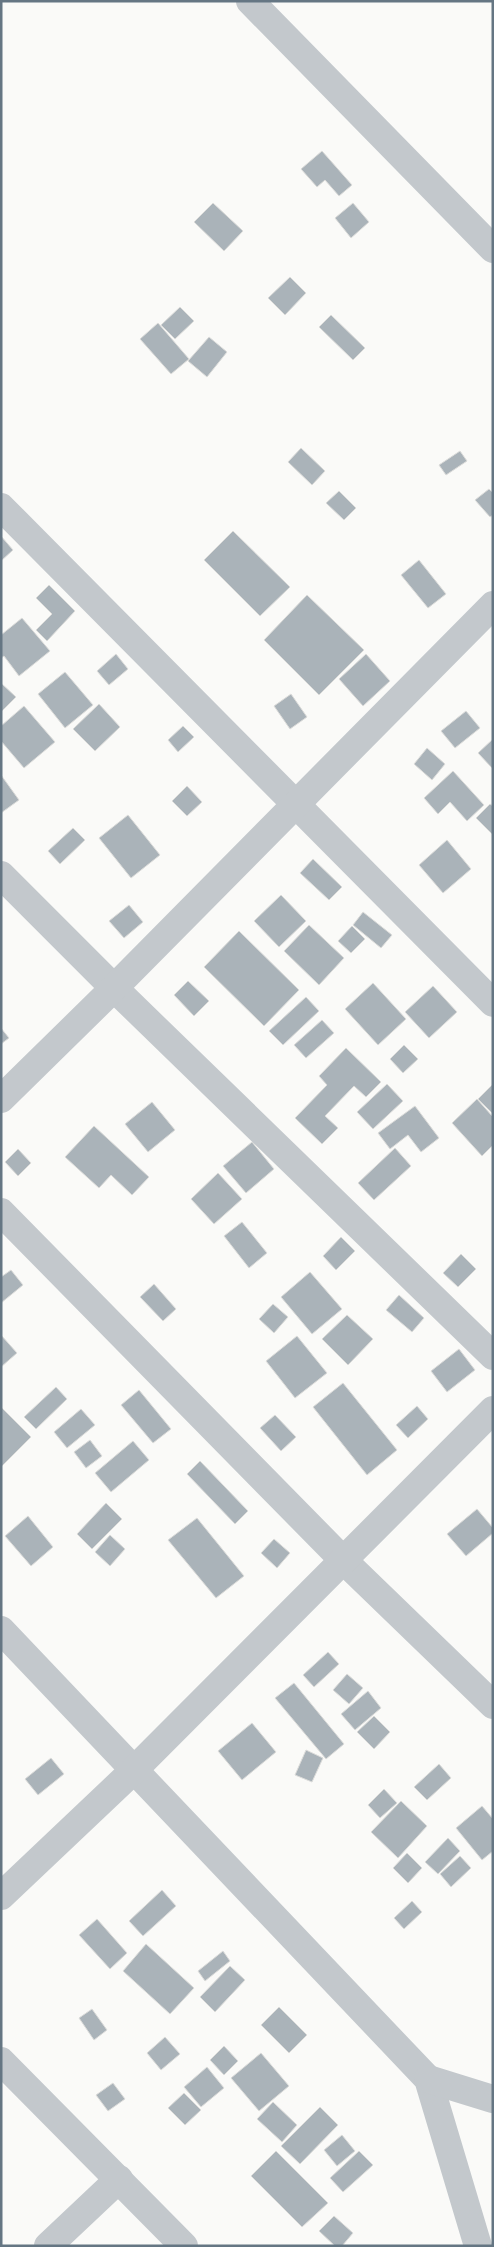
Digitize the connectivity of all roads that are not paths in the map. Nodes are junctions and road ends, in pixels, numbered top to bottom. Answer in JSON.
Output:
{"nodes":[{"id":1,"x":250,"y":1,"type":"edge"},
{"id":2,"x":493,"y":249,"type":"edge"},
{"id":3,"x":1,"y":507,"type":"edge"},
{"id":4,"x":492,"y":608,"type":"edge"},
{"id":5,"x":294,"y":805,"type":"junction"},
{"id":6,"x":1,"y":875,"type":"edge"},
{"id":7,"x":114,"y":988,"type":"junction"},
{"id":8,"x":493,"y":1003,"type":"edge"},
{"id":9,"x":1,"y":1099,"type":"edge"},
{"id":10,"x":1,"y":1212,"type":"edge"},
{"id":11,"x":493,"y":1356,"type":"edge"},
{"id":12,"x":493,"y":1410,"type":"edge"},
{"id":13,"x":343,"y":1560,"type":"junction"},
{"id":14,"x":1,"y":1630,"type":"edge"},
{"id":15,"x":493,"y":1706,"type":"edge"},
{"id":16,"x":133,"y":1771,"type":"junction"},
{"id":17,"x":1,"y":1896,"type":"edge"},
{"id":18,"x":1,"y":2061,"type":"edge"},
{"id":19,"x":428,"y":2079,"type":"junction"},
{"id":20,"x":493,"y":2099,"type":"edge"},
{"id":21,"x":119,"y":2179,"type":"junction"},
{"id":22,"x":48,"y":2246,"type":"edge"},
{"id":23,"x":184,"y":2246,"type":"edge"},
{"id":24,"x":478,"y":2246,"type":"edge"}],
"edges":[{"from":1,"to":2,"type":"street"},
{"from":3,"to":5,"type":"street"},
{"from":4,"to":5,"type":"street"},
{"from":5,"to":7,"type":"street"},
{"from":5,"to":8,"type":"street"},
{"from":6,"to":7,"type":"street"},
{"from":7,"to":9,"type":"street"},
{"from":7,"to":11,"type":"street"},
{"from":10,"to":13,"type":"street"},
{"from":12,"to":13,"type":"street"},
{"from":13,"to":15,"type":"street"},
{"from":13,"to":16,"type":"street"},
{"from":14,"to":16,"type":"street"},
{"from":16,"to":17,"type":"street"},
{"from":16,"to":19,"type":"street"},
{"from":18,"to":21,"type":"street"},
{"from":19,"to":20,"type":"street"},
{"from":19,"to":24,"type":"street"},
{"from":21,"to":22,"type":"street"},
{"from":21,"to":23,"type":"street"}]}
